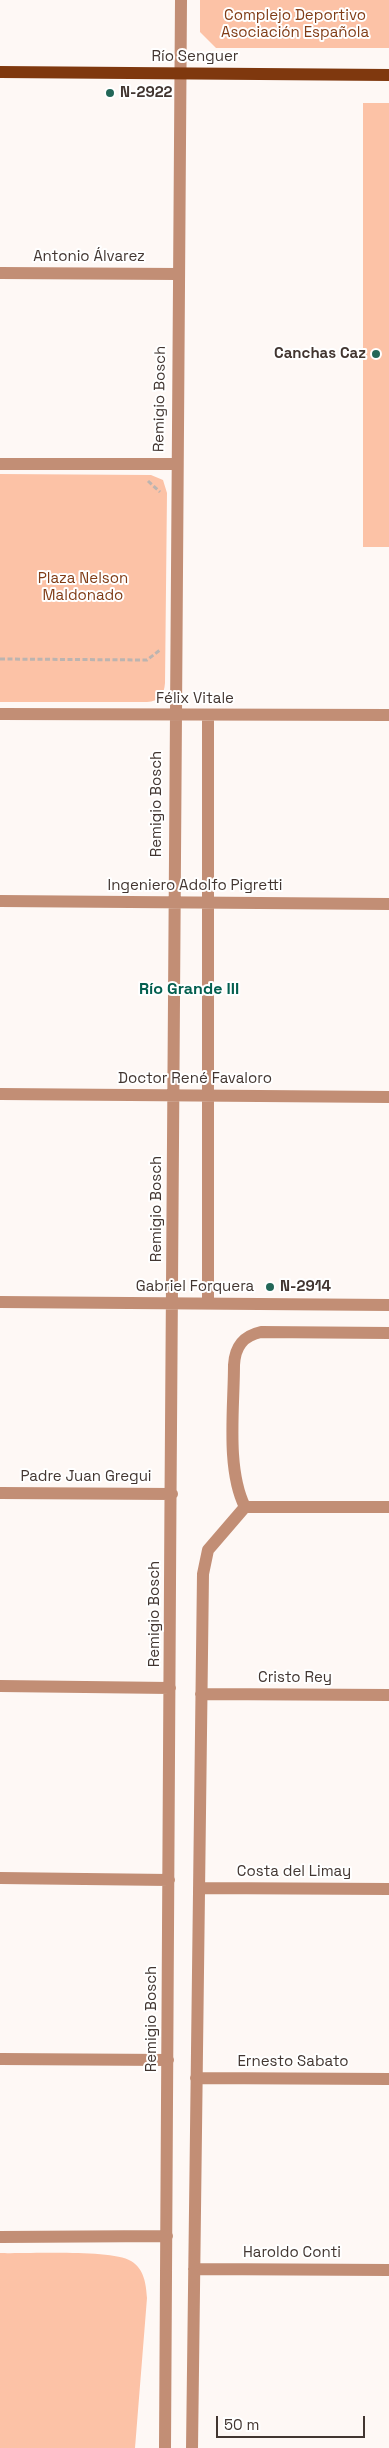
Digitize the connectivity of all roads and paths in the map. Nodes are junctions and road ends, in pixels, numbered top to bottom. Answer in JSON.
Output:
{"nodes":[{"id":1,"x":181,"y":0,"type":"edge"},
{"id":2,"x":0,"y":72,"type":"edge"},
{"id":3,"x":180,"y":74,"type":"junction"},
{"id":4,"x":389,"y":75,"type":"edge"},
{"id":5,"x":0,"y":273,"type":"edge"},
{"id":6,"x":178,"y":274,"type":"junction"},
{"id":7,"x":0,"y":464,"type":"edge"},
{"id":8,"x":176,"y":464,"type":"junction"},
{"id":9,"x":160,"y":641,"type":"dead end"},
{"id":10,"x":0,"y":660,"type":"edge"},
{"id":11,"x":0,"y":714,"type":"edge"},
{"id":12,"x":174,"y":715,"type":"junction"},
{"id":13,"x":208,"y":715,"type":"junction"},
{"id":14,"x":389,"y":716,"type":"edge"},
{"id":15,"x":0,"y":901,"type":"edge"},
{"id":16,"x":173,"y":902,"type":"junction"},
{"id":17,"x":208,"y":902,"type":"junction"},
{"id":18,"x":389,"y":904,"type":"edge"},
{"id":19,"x":0,"y":1094,"type":"edge"},
{"id":20,"x":173,"y":1095,"type":"junction"},
{"id":21,"x":208,"y":1095,"type":"junction"},
{"id":22,"x":389,"y":1097,"type":"edge"},
{"id":23,"x":0,"y":1302,"type":"edge"},
{"id":24,"x":173,"y":1303,"type":"junction"},
{"id":25,"x":208,"y":1303,"type":"junction"},
{"id":26,"x":389,"y":1305,"type":"edge"},
{"id":27,"x":389,"y":1333,"type":"edge"},
{"id":28,"x":0,"y":1493,"type":"edge"},
{"id":29,"x":172,"y":1494,"type":"junction"},
{"id":30,"x":245,"y":1507,"type":"junction"},
{"id":31,"x":389,"y":1508,"type":"edge"},
{"id":32,"x":0,"y":1686,"type":"edge"},
{"id":33,"x":170,"y":1688,"type":"junction"},
{"id":34,"x":202,"y":1694,"type":"junction"},
{"id":35,"x":389,"y":1695,"type":"edge"},
{"id":36,"x":0,"y":1878,"type":"edge"},
{"id":37,"x":169,"y":1880,"type":"junction"},
{"id":38,"x":199,"y":1888,"type":"junction"},
{"id":39,"x":389,"y":1888,"type":"edge"},
{"id":40,"x":0,"y":2059,"type":"edge"},
{"id":41,"x":168,"y":2060,"type":"junction"},
{"id":42,"x":196,"y":2078,"type":"junction"},
{"id":43,"x":389,"y":2079,"type":"edge"},
{"id":44,"x":167,"y":2236,"type":"junction"},
{"id":45,"x":0,"y":2237,"type":"edge"},
{"id":46,"x":194,"y":2269,"type":"junction"},
{"id":47,"x":389,"y":2270,"type":"edge"},
{"id":48,"x":166,"y":2448,"type":"edge"},
{"id":49,"x":192,"y":2448,"type":"edge"}],
"edges":[{"from":1,"to":3,"type":"street","name":"Remigio Bosch"},
{"from":2,"to":3,"type":"main road","name":"Río Senguer"},
{"from":3,"to":4,"type":"main road","name":"Río Senguer"},
{"from":3,"to":6,"type":"street","name":"Remigio Bosch"},
{"from":5,"to":6,"type":"street","name":"Antonio Álvarez"},
{"from":6,"to":8,"type":"street","name":"Remigio Bosch"},
{"from":7,"to":8,"type":"street"},
{"from":8,"to":12,"type":"street","name":"Remigio Bosch"},
{"from":9,"to":10,"type":"path"},
{"from":11,"to":12,"type":"street","name":"Félix Vitale"},
{"from":12,"to":13,"type":"street","name":"Félix Vitale"},
{"from":12,"to":16,"type":"street","name":"Remigio Bosch"},
{"from":13,"to":14,"type":"street","name":"Félix Vitale"},
{"from":13,"to":17,"type":"street"},
{"from":15,"to":16,"type":"street","name":"Ingeniero Adolfo Pigretti"},
{"from":16,"to":17,"type":"street","name":"Ingeniero Adolfo Pigretti"},
{"from":16,"to":20,"type":"street","name":"Remigio Bosch"},
{"from":17,"to":18,"type":"street","name":"Ingeniero Adolfo Pigretti"},
{"from":17,"to":21,"type":"street"},
{"from":19,"to":20,"type":"street","name":"Doctor René Favaloro"},
{"from":20,"to":21,"type":"street","name":"Doctor René Favaloro"},
{"from":20,"to":24,"type":"street","name":"Remigio Bosch"},
{"from":21,"to":22,"type":"street","name":"Doctor René Favaloro"},
{"from":21,"to":25,"type":"street"},
{"from":23,"to":24,"type":"street","name":"Gabriel Forquera"},
{"from":24,"to":25,"type":"street","name":"Gabriel Forquera"},
{"from":24,"to":29,"type":"street","name":"Remigio Bosch"},
{"from":25,"to":26,"type":"street","name":"Gabriel Forquera"},
{"from":27,"to":30,"type":"street"},
{"from":28,"to":29,"type":"street","name":"Padre Juan Gregui"},
{"from":29,"to":33,"type":"street","name":"Remigio Bosch"},
{"from":30,"to":31,"type":"street"},
{"from":30,"to":34,"type":"street"},
{"from":32,"to":33,"type":"street"},
{"from":33,"to":37,"type":"street","name":"Remigio Bosch"},
{"from":34,"to":35,"type":"street","name":"Cristo Rey"},
{"from":34,"to":38,"type":"street"},
{"from":36,"to":37,"type":"street"},
{"from":37,"to":41,"type":"street","name":"Remigio Bosch"},
{"from":38,"to":39,"type":"street","name":"Costa del Limay"},
{"from":38,"to":42,"type":"street"},
{"from":40,"to":41,"type":"street"},
{"from":41,"to":44,"type":"street","name":"Remigio Bosch"},
{"from":42,"to":43,"type":"street","name":"Ernesto Sabato"},
{"from":42,"to":46,"type":"street"},
{"from":44,"to":45,"type":"street"},
{"from":44,"to":48,"type":"street","name":"Remigio Bosch"},
{"from":46,"to":47,"type":"street","name":"Haroldo Conti"},
{"from":46,"to":49,"type":"street"}]}
